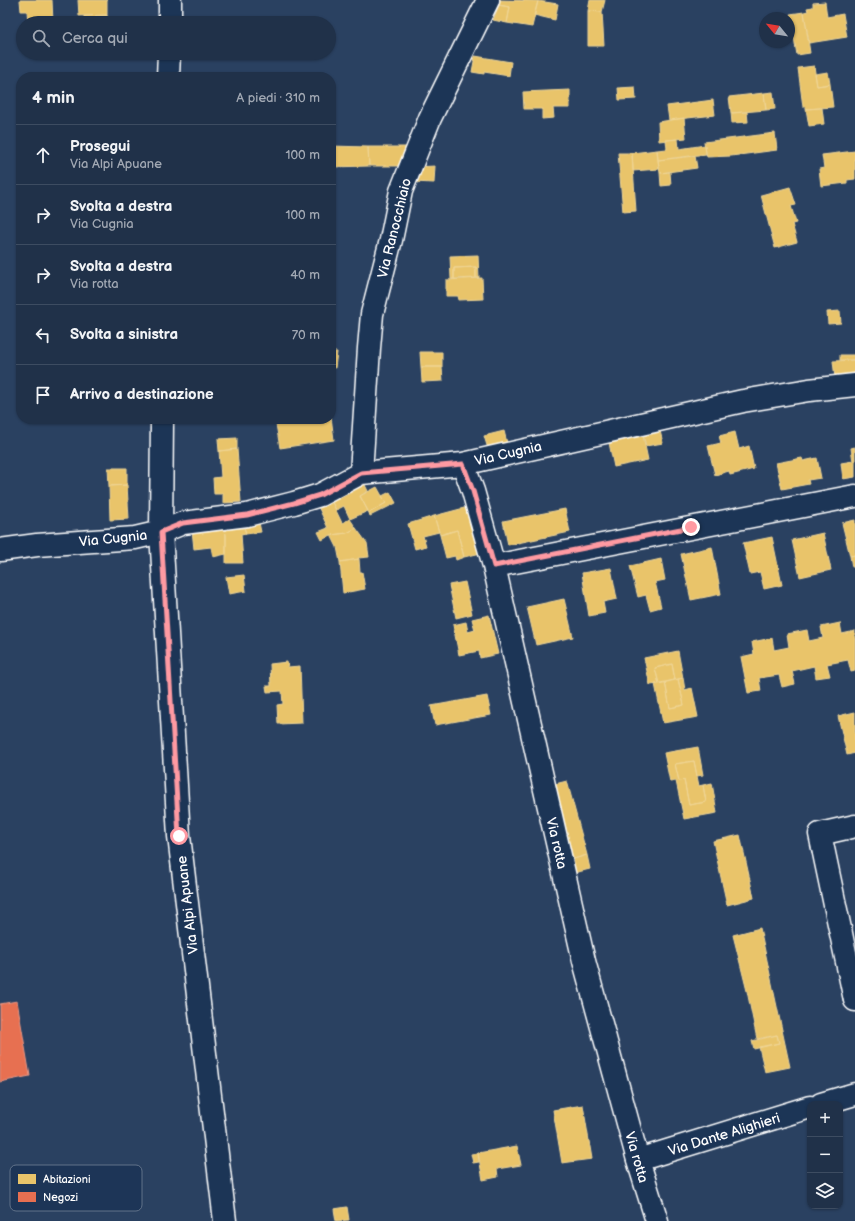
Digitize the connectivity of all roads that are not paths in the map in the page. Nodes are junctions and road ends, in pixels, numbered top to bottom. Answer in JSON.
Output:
{"nodes":[{"id":1,"x":170,"y":0,"type":"edge"},
{"id":2,"x":488,"y":0,"type":"edge"},
{"id":3,"x":170,"y":16,"type":"edge"},
{"id":4,"x":169,"y":60,"type":"edge"},
{"id":5,"x":168,"y":72,"type":"edge"},
{"id":6,"x":855,"y":385,"type":"edge"},
{"id":7,"x":162,"y":424,"type":"edge"},
{"id":8,"x":463,"y":464,"type":"junction"},
{"id":9,"x":361,"y":473,"type":"junction"},
{"id":10,"x":855,"y":496,"type":"edge"},
{"id":11,"x":161,"y":532,"type":"junction"},
{"id":12,"x":0,"y":550,"type":"edge"},
{"id":13,"x":494,"y":566,"type":"junction"},
{"id":14,"x":855,"y":826,"type":"edge"},
{"id":15,"x":855,"y":1000,"type":"edge"},
{"id":16,"x":855,"y":1094,"type":"edge"},
{"id":17,"x":831,"y":1101,"type":"edge"},
{"id":18,"x":807,"y":1109,"type":"edge"},
{"id":19,"x":638,"y":1160,"type":"junction"},
{"id":20,"x":225,"y":1221,"type":"edge"},
{"id":21,"x":657,"y":1221,"type":"edge"}],
"edges":[{"from":1,"to":3,"type":"street"},
{"from":2,"to":9,"type":"street","name":"Via Ranocchiaio"},
{"from":4,"to":5,"type":"street"},
{"from":6,"to":8,"type":"street","name":"Via Cugnia"},
{"from":7,"to":11,"type":"street","name":"Via Alpi Apuane"},
{"from":8,"to":9,"type":"street","name":"Via Cugnia"},
{"from":8,"to":13,"type":"street","name":"Via rotta"},
{"from":9,"to":11,"type":"street","name":"Via Cugnia"},
{"from":10,"to":13,"type":"street"},
{"from":11,"to":12,"type":"street","name":"Via Cugnia"},
{"from":11,"to":20,"type":"street","name":"Via Alpi Apuane"},
{"from":13,"to":19,"type":"street","name":"Via rotta"},
{"from":14,"to":15,"type":"street"},
{"from":16,"to":17,"type":"street"},
{"from":18,"to":19,"type":"street","name":"Via Dante Alighieri"},
{"from":19,"to":21,"type":"street","name":"Via rotta"}]}
